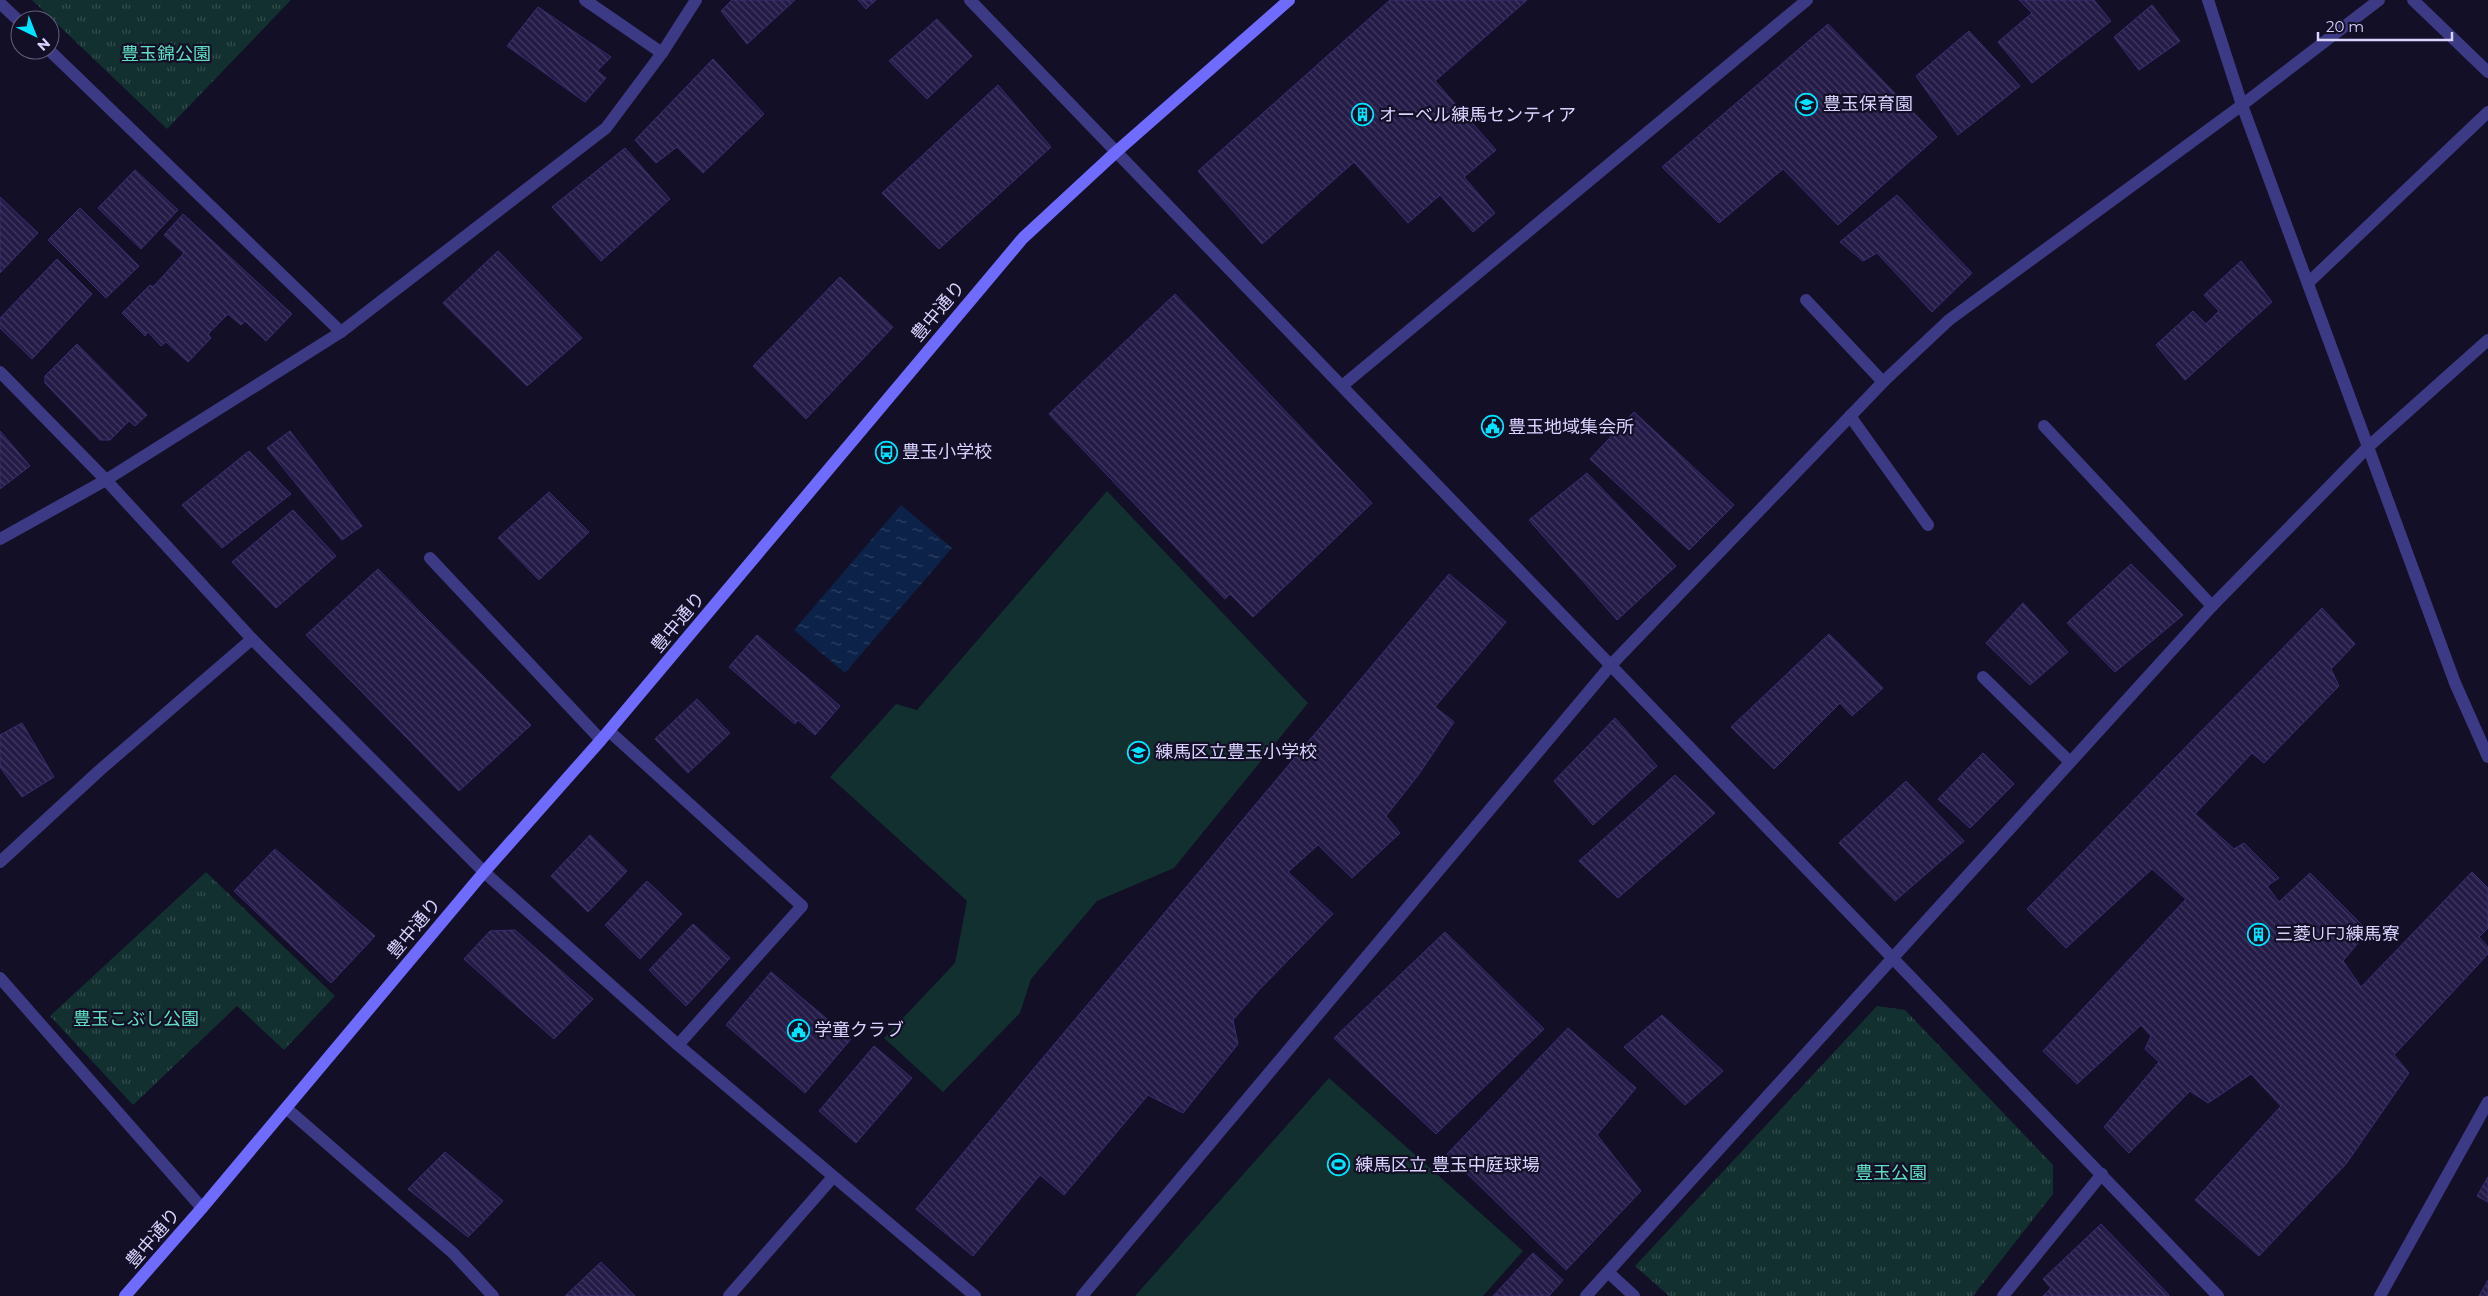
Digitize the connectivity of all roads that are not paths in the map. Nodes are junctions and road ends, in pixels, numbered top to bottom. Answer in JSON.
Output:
{"nodes":[{"id":1,"x":585,"y":0,"type":"edge"},
{"id":2,"x":696,"y":0,"type":"edge"},
{"id":3,"x":970,"y":0,"type":"edge"},
{"id":4,"x":1289,"y":0,"type":"edge"},
{"id":5,"x":1806,"y":0,"type":"edge"},
{"id":6,"x":2208,"y":0,"type":"edge"},
{"id":7,"x":2379,"y":0,"type":"edge"},
{"id":8,"x":2413,"y":0,"type":"edge"},
{"id":9,"x":0,"y":3,"type":"edge"},
{"id":10,"x":10,"y":12,"type":"edge"},
{"id":11,"x":662,"y":53,"type":"junction"},
{"id":12,"x":59,"y":60,"type":"edge"},
{"id":13,"x":2488,"y":72,"type":"edge"},
{"id":14,"x":2242,"y":105,"type":"junction"},
{"id":15,"x":2488,"y":112,"type":"edge"},
{"id":16,"x":1116,"y":152,"type":"junction"},
{"id":17,"x":2308,"y":283,"type":"junction"},
{"id":18,"x":1806,"y":300,"type":"dead end"},
{"id":19,"x":342,"y":332,"type":"junction"},
{"id":20,"x":2488,"y":340,"type":"edge"},
{"id":21,"x":0,"y":372,"type":"edge"},
{"id":22,"x":1882,"y":382,"type":"junction"},
{"id":23,"x":1342,"y":386,"type":"junction"},
{"id":24,"x":1850,"y":416,"type":"junction"},
{"id":25,"x":2044,"y":426,"type":"dead end"},
{"id":26,"x":2368,"y":446,"type":"junction"},
{"id":27,"x":106,"y":480,"type":"junction"},
{"id":28,"x":1928,"y":525,"type":"dead end"},
{"id":29,"x":0,"y":539,"type":"edge"},
{"id":30,"x":430,"y":558,"type":"dead end"},
{"id":31,"x":2212,"y":606,"type":"junction"},
{"id":32,"x":252,"y":640,"type":"junction"},
{"id":33,"x":1611,"y":665,"type":"junction"},
{"id":34,"x":1983,"y":676,"type":"dead end"},
{"id":35,"x":605,"y":735,"type":"junction"},
{"id":36,"x":2488,"y":757,"type":"edge"},
{"id":37,"x":2070,"y":762,"type":"junction"},
{"id":38,"x":0,"y":862,"type":"edge"},
{"id":39,"x":484,"y":872,"type":"junction"},
{"id":40,"x":1890,"y":958,"type":"junction"},
{"id":41,"x":0,"y":978,"type":"edge"},
{"id":42,"x":678,"y":1045,"type":"junction"},
{"id":43,"x":2488,"y":1102,"type":"edge"},
{"id":44,"x":286,"y":1108,"type":"junction"},
{"id":45,"x":2102,"y":1174,"type":"junction"},
{"id":46,"x":834,"y":1177,"type":"junction"},
{"id":47,"x":202,"y":1208,"type":"junction"},
{"id":48,"x":1608,"y":1272,"type":"junction"},
{"id":49,"x":125,"y":1296,"type":"edge"},
{"id":50,"x":493,"y":1296,"type":"edge"},
{"id":51,"x":729,"y":1296,"type":"edge"},
{"id":52,"x":975,"y":1296,"type":"edge"},
{"id":53,"x":1082,"y":1296,"type":"edge"},
{"id":54,"x":1586,"y":1296,"type":"edge"},
{"id":55,"x":1634,"y":1296,"type":"edge"},
{"id":56,"x":2003,"y":1296,"type":"edge"},
{"id":57,"x":2218,"y":1296,"type":"edge"},
{"id":58,"x":2380,"y":1296,"type":"edge"}],
"edges":[{"from":1,"to":11,"type":"street"},
{"from":2,"to":11,"type":"street"},
{"from":3,"to":16,"type":"street"},
{"from":4,"to":16,"type":"street","name":"豊中通り"},
{"from":5,"to":23,"type":"street"},
{"from":6,"to":14,"type":"street"},
{"from":7,"to":14,"type":"street"},
{"from":8,"to":13,"type":"street"},
{"from":9,"to":10,"type":"street"},
{"from":11,"to":19,"type":"street"},
{"from":12,"to":19,"type":"street"},
{"from":14,"to":17,"type":"street"},
{"from":14,"to":22,"type":"street"},
{"from":15,"to":17,"type":"street"},
{"from":16,"to":23,"type":"street"},
{"from":16,"to":35,"type":"street","name":"豊中通り"},
{"from":17,"to":26,"type":"street"},
{"from":18,"to":22,"type":"street"},
{"from":19,"to":27,"type":"street"},
{"from":20,"to":26,"type":"street"},
{"from":21,"to":27,"type":"street"},
{"from":22,"to":24,"type":"street"},
{"from":23,"to":33,"type":"street"},
{"from":24,"to":28,"type":"street"},
{"from":24,"to":33,"type":"street"},
{"from":25,"to":31,"type":"street"},
{"from":26,"to":31,"type":"street"},
{"from":26,"to":36,"type":"street"},
{"from":27,"to":29,"type":"street"},
{"from":27,"to":32,"type":"street"},
{"from":30,"to":35,"type":"street"},
{"from":31,"to":37,"type":"street"},
{"from":32,"to":38,"type":"street"},
{"from":32,"to":39,"type":"street"},
{"from":33,"to":40,"type":"street"},
{"from":33,"to":53,"type":"street"},
{"from":34,"to":37,"type":"street"},
{"from":35,"to":39,"type":"street","name":"豊中通り"},
{"from":35,"to":42,"type":"street"},
{"from":37,"to":40,"type":"street"},
{"from":39,"to":42,"type":"street"},
{"from":39,"to":44,"type":"street","name":"豊中通り"},
{"from":40,"to":45,"type":"street"},
{"from":40,"to":48,"type":"street"},
{"from":41,"to":47,"type":"street"},
{"from":42,"to":46,"type":"street"},
{"from":43,"to":58,"type":"street"},
{"from":44,"to":47,"type":"street","name":"豊中通り"},
{"from":44,"to":50,"type":"street"},
{"from":45,"to":56,"type":"street"},
{"from":45,"to":57,"type":"street"},
{"from":46,"to":51,"type":"street"},
{"from":46,"to":52,"type":"street"},
{"from":47,"to":49,"type":"street","name":"豊中通り"},
{"from":48,"to":54,"type":"street"},
{"from":48,"to":55,"type":"street"}]}
